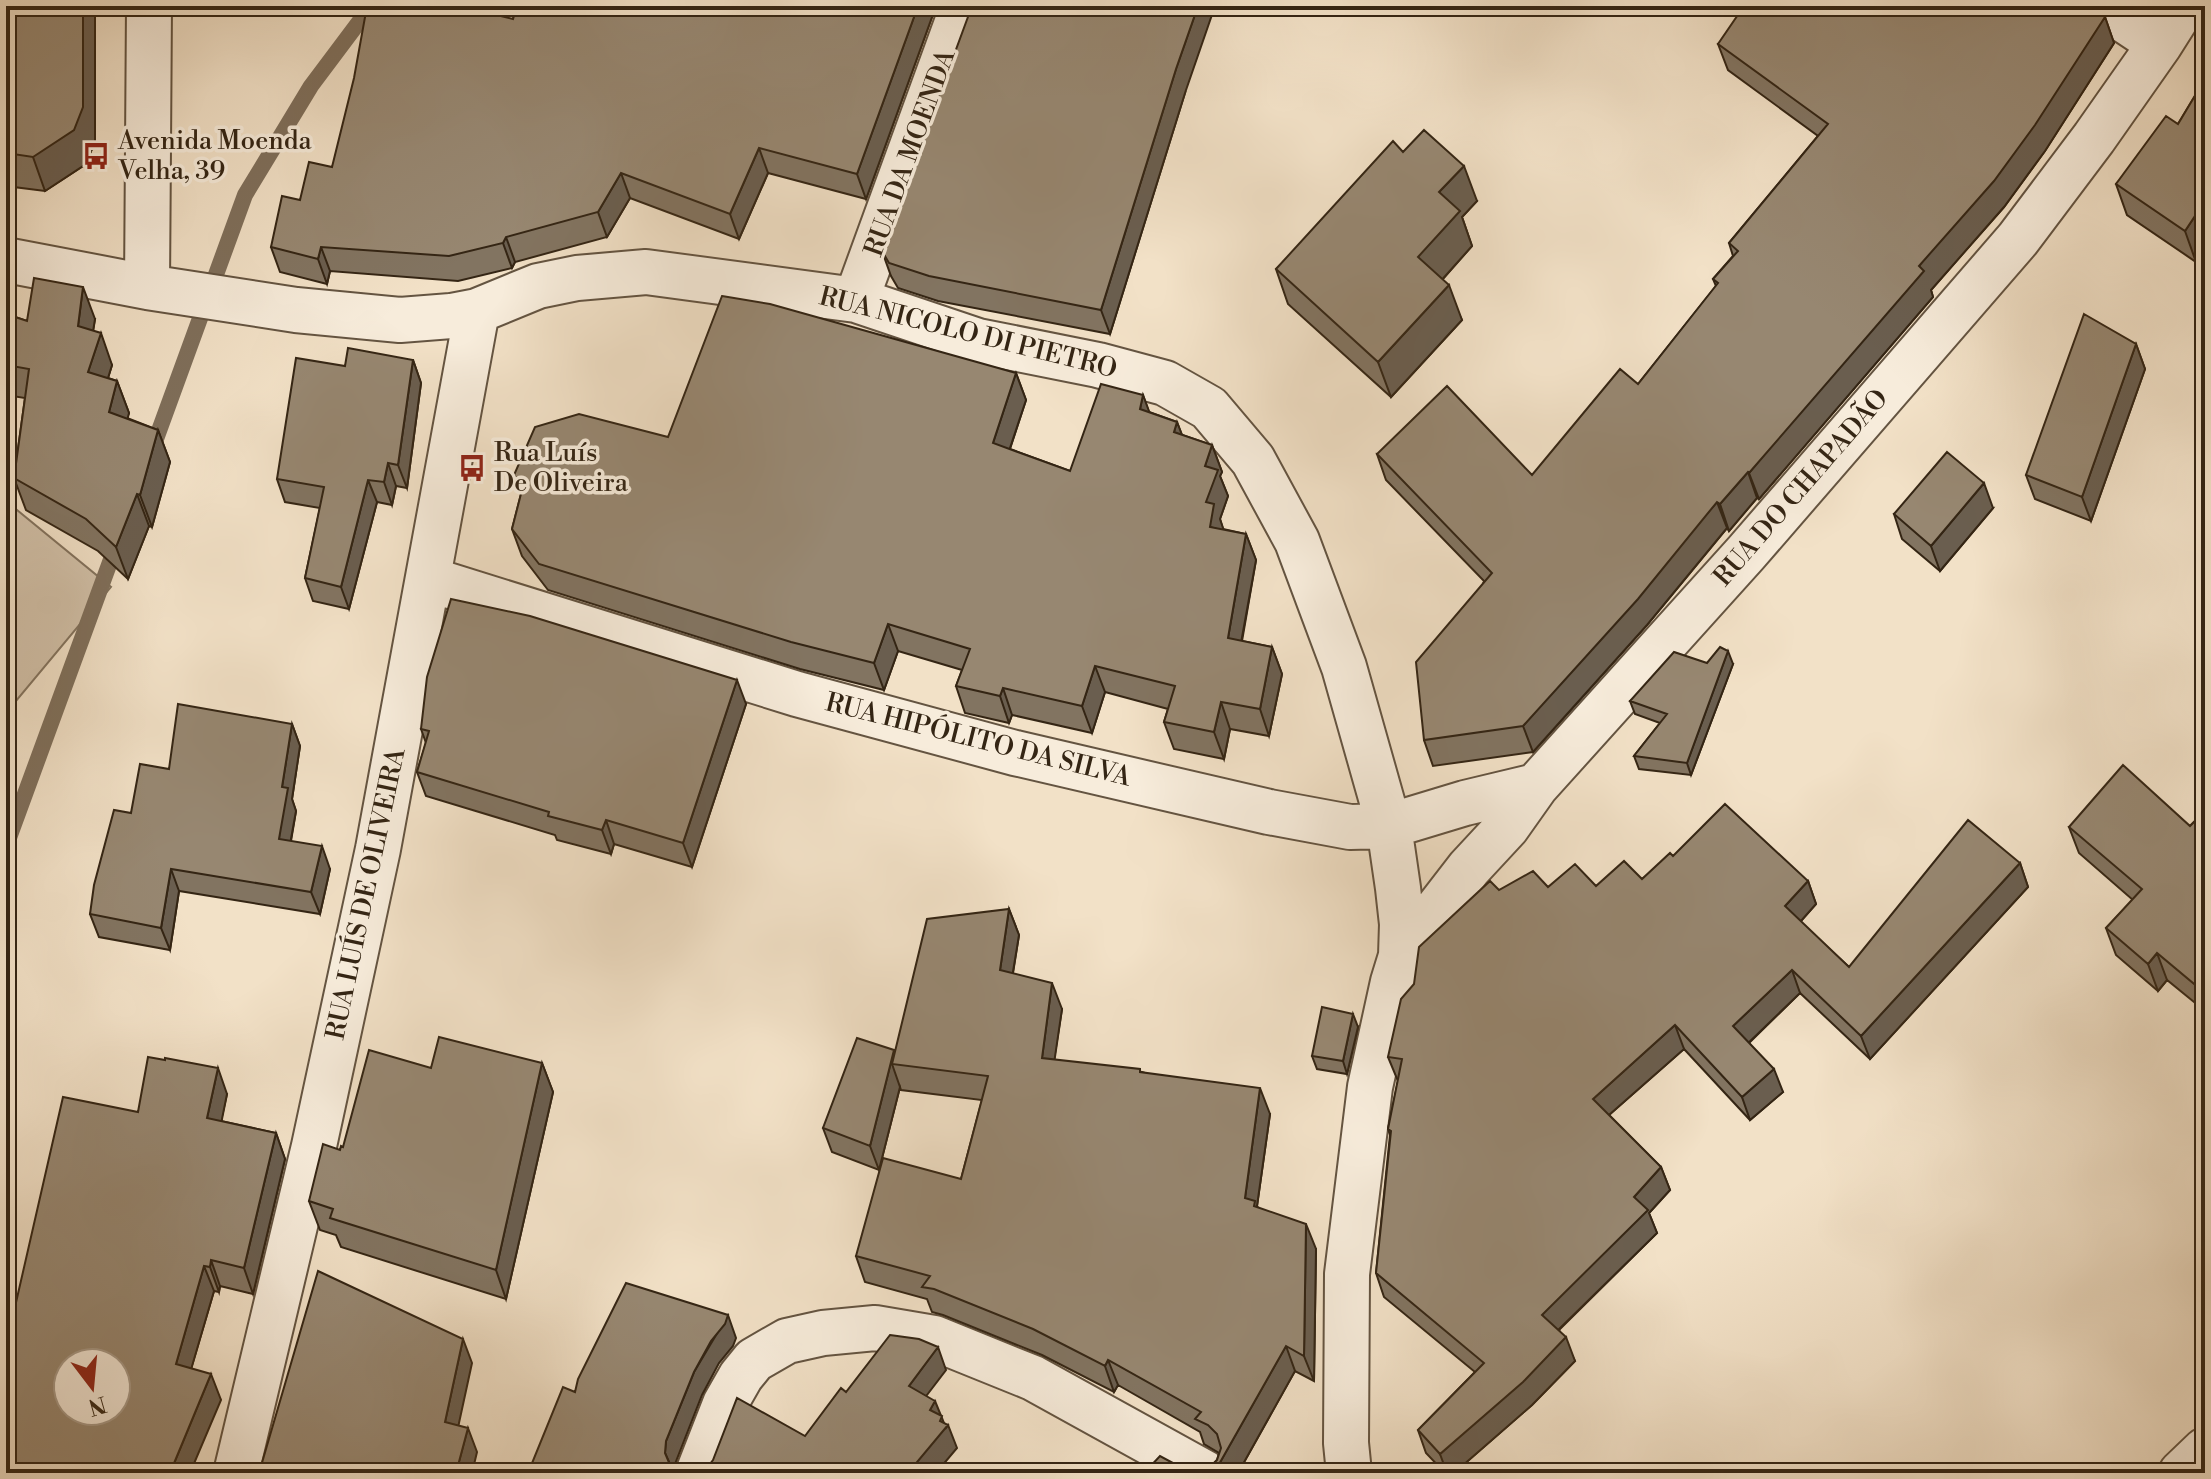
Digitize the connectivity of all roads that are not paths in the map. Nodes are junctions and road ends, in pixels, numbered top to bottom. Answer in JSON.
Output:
{"nodes":[{"id":1,"x":149,"y":6,"type":"edge"},
{"id":2,"x":963,"y":6,"type":"edge"},
{"id":3,"x":2103,"y":6,"type":"edge"},
{"id":4,"x":2184,"y":6,"type":"edge"},
{"id":5,"x":2160,"y":44,"type":"junction"},
{"id":6,"x":6,"y":260,"type":"edge"},
{"id":7,"x":147,"y":287,"type":"junction"},
{"id":8,"x":856,"y":300,"type":"junction"},
{"id":9,"x":477,"y":311,"type":"junction"},
{"id":10,"x":428,"y":579,"type":"junction"},
{"id":11,"x":1536,"y":786,"type":"junction"},
{"id":12,"x":1389,"y":826,"type":"junction"},
{"id":13,"x":1401,"y":956,"type":"junction"},
{"id":14,"x":2205,"y":1450,"type":"edge"},
{"id":15,"x":236,"y":1473,"type":"edge"},
{"id":16,"x":698,"y":1473,"type":"edge"},
{"id":17,"x":1205,"y":1473,"type":"edge"},
{"id":18,"x":1349,"y":1473,"type":"edge"},
{"id":19,"x":2181,"y":1473,"type":"edge"}],
"edges":[{"from":1,"to":7,"type":"street"},
{"from":2,"to":8,"type":"street","name":"RUA DA MOENDA"},
{"from":3,"to":5,"type":"street"},
{"from":4,"to":5,"type":"street","name":"RUA DO CHAPADÃO"},
{"from":5,"to":11,"type":"street","name":"RUA DO CHAPADÃO"},
{"from":6,"to":7,"type":"street","name":"RUA NICOLO DI PIETRO"},
{"from":7,"to":9,"type":"street","name":"RUA NICOLO DI PIETRO"},
{"from":8,"to":9,"type":"street","name":"RUA NICOLO DI PIETRO"},
{"from":8,"to":12,"type":"street","name":"RUA NICOLO DI PIETRO"},
{"from":9,"to":10,"type":"street","name":"RUA LUÍS DE OLIVEIRA"},
{"from":10,"to":12,"type":"street","name":"RUA HIPÓLITO DA SILVA"},
{"from":10,"to":15,"type":"street","name":"RUA LUÍS DE OLIVEIRA"},
{"from":11,"to":12,"type":"street","name":"RUA HIPÓLITO DA SILVA"},
{"from":11,"to":13,"type":"street","name":"RUA DO CHAPADÃO"},
{"from":12,"to":13,"type":"street","name":"RUA NICOLO DI PIETRO"},
{"from":13,"to":18,"type":"street","name":"RUA NICOLO DI PIETRO"},
{"from":14,"to":19,"type":"street"},
{"from":16,"to":17,"type":"street"}]}
